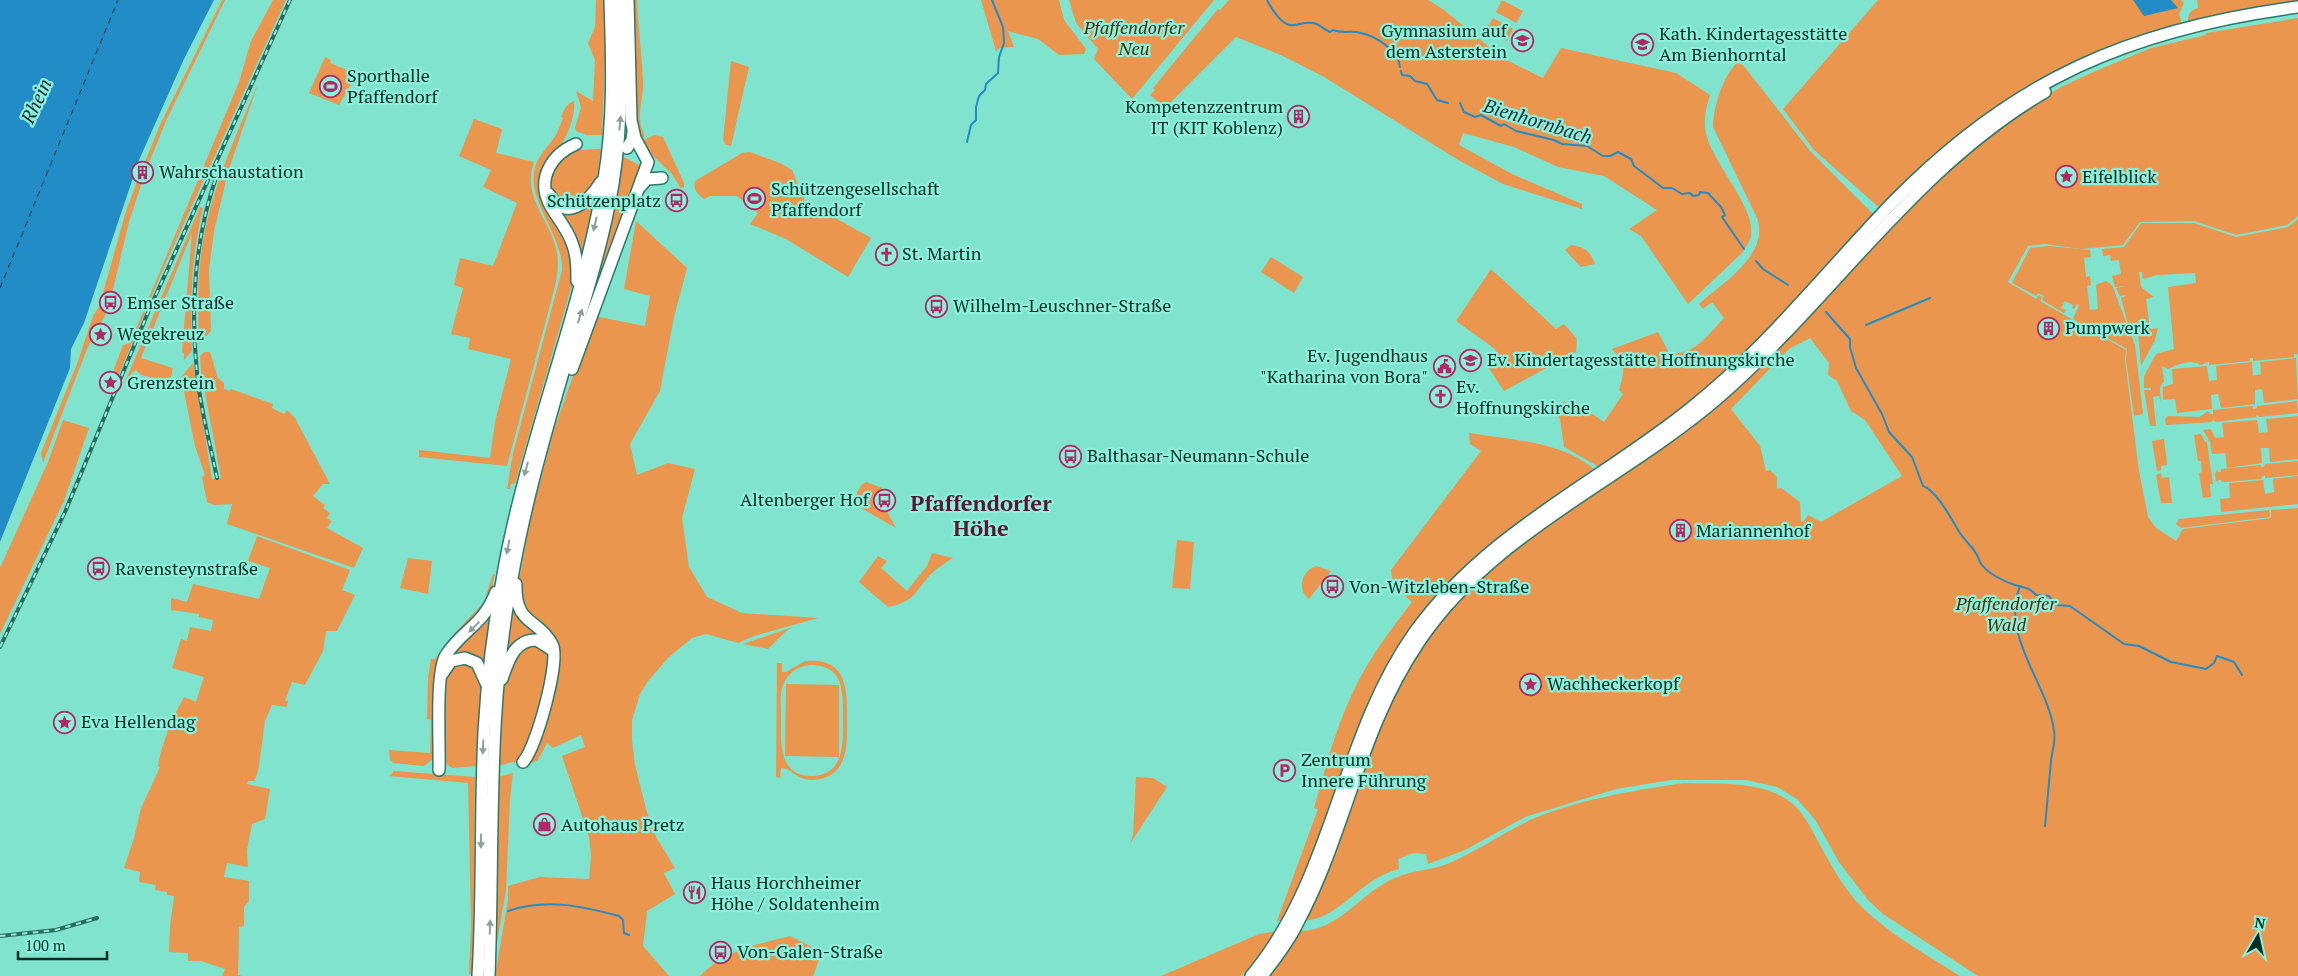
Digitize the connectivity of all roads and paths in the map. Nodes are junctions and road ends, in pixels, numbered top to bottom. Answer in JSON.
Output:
{"nodes":[{"id":1,"x":610,"y":0,"type":"edge"},
{"id":2,"x":619,"y":0,"type":"edge"},
{"id":3,"x":628,"y":0,"type":"edge"},
{"id":4,"x":2298,"y":8,"type":"edge"},
{"id":5,"x":2298,"y":15,"type":"edge"},
{"id":6,"x":2204,"y":27,"type":"junction"},
{"id":7,"x":633,"y":132,"type":"junction"},
{"id":8,"x":576,"y":144,"type":"dead end"},
{"id":9,"x":626,"y":148,"type":"dead end"},
{"id":10,"x":604,"y":176,"type":"junction"},
{"id":11,"x":662,"y":178,"type":"dead end"},
{"id":12,"x":545,"y":185,"type":"junction"},
{"id":13,"x":639,"y":188,"type":"junction"},
{"id":14,"x":576,"y":295,"type":"junction"},
{"id":15,"x":556,"y":397,"type":"junction"},
{"id":16,"x":1594,"y":482,"type":"junction"},
{"id":17,"x":516,"y":557,"type":"junction"},
{"id":18,"x":504,"y":569,"type":"junction"},
{"id":19,"x":555,"y":657,"type":"junction"},
{"id":20,"x":440,"y":684,"type":"junction"},
{"id":21,"x":492,"y":691,"type":"junction"},
{"id":22,"x":523,"y":762,"type":"dead end"},
{"id":23,"x":439,"y":770,"type":"dead end"},
{"id":24,"x":478,"y":976,"type":"edge"},
{"id":25,"x":489,"y":976,"type":"edge"},
{"id":26,"x":1251,"y":976,"type":"edge"},
{"id":27,"x":1262,"y":976,"type":"edge"}],
"edges":[{"from":1,"to":10,"type":"highway"},
{"from":15,"to":2,"type":"highway","one_way":true},
{"from":3,"to":7,"type":"highway"},
{"from":4,"to":6,"type":"highway"},
{"from":5,"to":6,"type":"highway"},
{"from":6,"to":16,"type":"highway"},
{"from":7,"to":9,"type":"highway"},
{"from":7,"to":13,"type":"highway"},
{"from":8,"to":12,"type":"highway"},
{"from":10,"to":12,"type":"highway"},
{"from":10,"to":14,"type":"highway","one_way":true},
{"from":11,"to":13,"type":"highway"},
{"from":12,"to":14,"type":"highway"},
{"from":13,"to":15,"type":"highway"},
{"from":14,"to":18,"type":"highway","one_way":true},
{"from":15,"to":17,"type":"highway"},
{"from":16,"to":26,"type":"highway"},
{"from":16,"to":27,"type":"highway"},
{"from":17,"to":19,"type":"highway"},
{"from":17,"to":21,"type":"highway"},
{"from":18,"to":20,"type":"highway","one_way":true},
{"from":18,"to":21,"type":"highway"},
{"from":19,"to":21,"type":"highway"},
{"from":19,"to":22,"type":"highway"},
{"from":20,"to":21,"type":"highway"},
{"from":20,"to":23,"type":"highway"},
{"from":21,"to":24,"type":"highway","one_way":true},
{"from":25,"to":21,"type":"highway","one_way":true}]}
